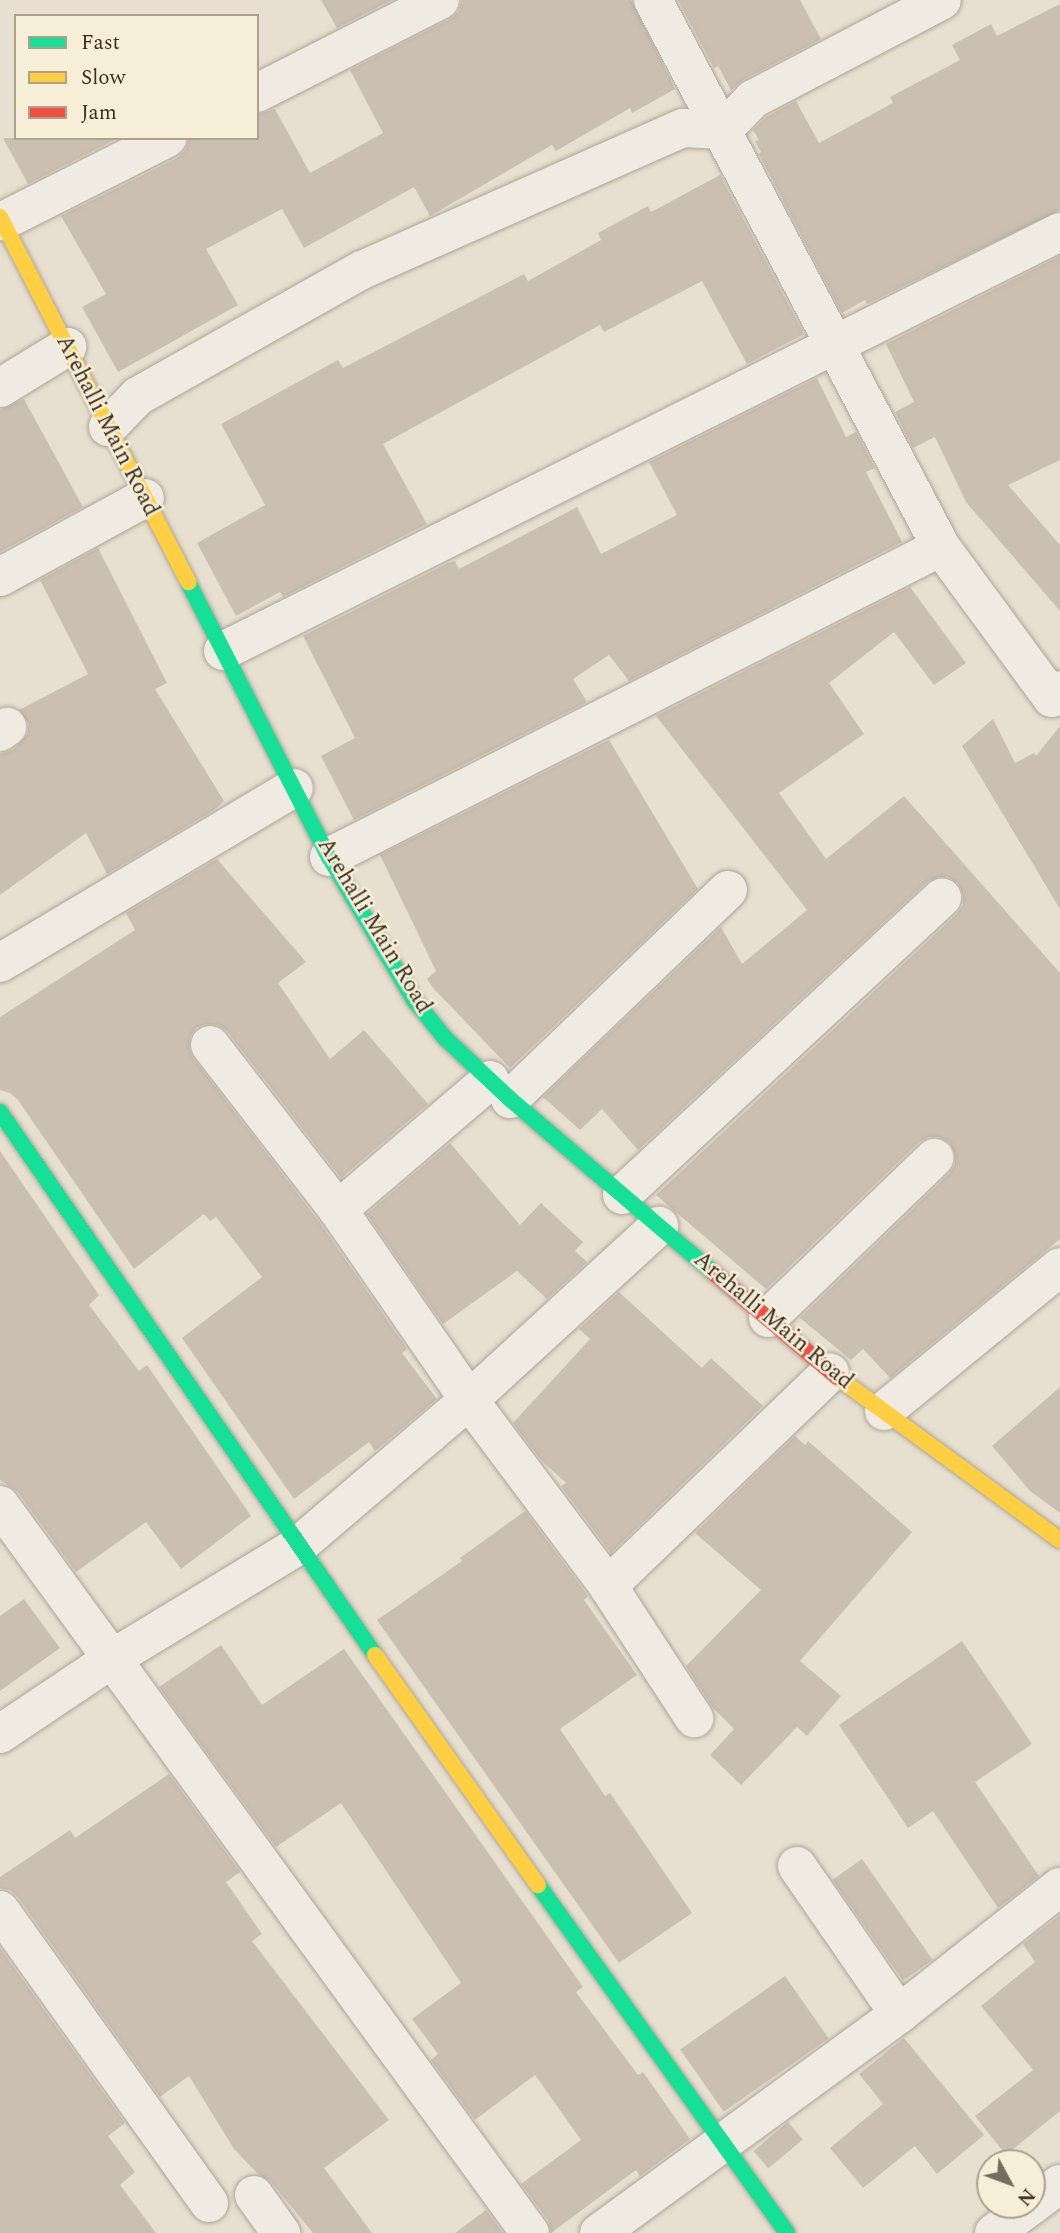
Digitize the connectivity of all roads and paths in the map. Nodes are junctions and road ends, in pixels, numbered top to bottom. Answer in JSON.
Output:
{"nodes":[{"id":1,"x":440,"y":0,"type":"edge"},
{"id":2,"x":653,"y":0,"type":"edge"},
{"id":3,"x":942,"y":0,"type":"edge"},
{"id":4,"x":259,"y":92,"type":"edge"},
{"id":5,"x":723,"y":130,"type":"junction"},
{"id":6,"x":163,"y":140,"type":"edge"},
{"id":7,"x":1,"y":219,"type":"edge"},
{"id":8,"x":1060,"y":232,"type":"edge"},
{"id":9,"x":834,"y":345,"type":"junction"},
{"id":10,"x":67,"y":347,"type":"junction"},
{"id":11,"x":0,"y":387,"type":"edge"},
{"id":12,"x":108,"y":427,"type":"junction"},
{"id":13,"x":145,"y":498,"type":"junction"},
{"id":14,"x":941,"y":547,"type":"junction"},
{"id":15,"x":0,"y":578,"type":"edge"},
{"id":16,"x":223,"y":651,"type":"junction"},
{"id":17,"x":1060,"y":690,"type":"edge"},
{"id":18,"x":294,"y":788,"type":"junction"},
{"id":19,"x":329,"y":857,"type":"junction"},
{"id":20,"x":729,"y":890,"type":"dead end"},
{"id":21,"x":942,"y":898,"type":"dead end"},
{"id":22,"x":0,"y":963,"type":"edge"},
{"id":23,"x":210,"y":1045,"type":"dead end"},
{"id":24,"x":500,"y":1090,"type":"junction"},
{"id":25,"x":0,"y":1112,"type":"edge"},
{"id":26,"x":934,"y":1158,"type":"dead end"},
{"id":27,"x":622,"y":1195,"type":"junction"},
{"id":28,"x":338,"y":1210,"type":"junction"},
{"id":29,"x":659,"y":1226,"type":"junction"},
{"id":30,"x":1060,"y":1267,"type":"edge"},
{"id":31,"x":768,"y":1318,"type":"junction"},
{"id":32,"x":831,"y":1372,"type":"junction"},
{"id":33,"x":469,"y":1400,"type":"junction"},
{"id":34,"x":884,"y":1411,"type":"junction"},
{"id":35,"x":0,"y":1505,"type":"edge"},
{"id":36,"x":1060,"y":1540,"type":"edge"},
{"id":37,"x":298,"y":1546,"type":"junction"},
{"id":38,"x":608,"y":1586,"type":"junction"},
{"id":39,"x":113,"y":1658,"type":"junction"},
{"id":40,"x":694,"y":1718,"type":"dead end"},
{"id":41,"x":0,"y":1734,"type":"edge"},
{"id":42,"x":797,"y":1866,"type":"dead end"},
{"id":43,"x":1060,"y":1887,"type":"edge"},
{"id":44,"x":0,"y":1910,"type":"edge"},
{"id":45,"x":899,"y":2014,"type":"junction"},
{"id":46,"x":720,"y":2143,"type":"junction"},
{"id":47,"x":254,"y":2195,"type":"dead end"},
{"id":48,"x":209,"y":2203,"type":"dead end"},
{"id":49,"x":1013,"y":2219,"type":"edge"},
{"id":50,"x":281,"y":2233,"type":"edge"},
{"id":51,"x":530,"y":2233,"type":"edge"},
{"id":52,"x":599,"y":2233,"type":"edge"},
{"id":53,"x":787,"y":2233,"type":"edge"},
{"id":54,"x":994,"y":2233,"type":"edge"}],
"edges":[{"from":1,"to":4,"type":"street"},
{"from":2,"to":5,"type":"street"},
{"from":3,"to":5,"type":"street"},
{"from":5,"to":9,"type":"street"},
{"from":5,"to":12,"type":"street"},
{"from":6,"to":7,"type":"street"},
{"from":7,"to":10,"type":"street","name":"Arehalli Main Road"},
{"from":8,"to":9,"type":"street"},
{"from":9,"to":14,"type":"street"},
{"from":9,"to":16,"type":"street"},
{"from":10,"to":11,"type":"street"},
{"from":10,"to":12,"type":"street","name":"Arehalli Main Road"},
{"from":12,"to":13,"type":"street","name":"Arehalli Main Road"},
{"from":13,"to":15,"type":"street"},
{"from":13,"to":16,"type":"street","name":"Arehalli Main Road"},
{"from":14,"to":17,"type":"street"},
{"from":14,"to":19,"type":"street"},
{"from":16,"to":18,"type":"street","name":"Arehalli Main Road"},
{"from":18,"to":19,"type":"street","name":"Arehalli Main Road"},
{"from":18,"to":22,"type":"street"},
{"from":19,"to":24,"type":"street","name":"Arehalli Main Road"},
{"from":20,"to":24,"type":"street"},
{"from":21,"to":27,"type":"street"},
{"from":23,"to":28,"type":"street"},
{"from":24,"to":27,"type":"street","name":"Arehalli Main Road"},
{"from":24,"to":28,"type":"street"},
{"from":25,"to":37,"type":"street"},
{"from":26,"to":31,"type":"street"},
{"from":27,"to":29,"type":"street","name":"Arehalli Main Road"},
{"from":28,"to":33,"type":"street"},
{"from":29,"to":31,"type":"street","name":"Arehalli Main Road"},
{"from":29,"to":33,"type":"street"},
{"from":30,"to":34,"type":"street"},
{"from":31,"to":32,"type":"street","name":"Arehalli Main Road"},
{"from":32,"to":34,"type":"street","name":"Arehalli Main Road"},
{"from":32,"to":38,"type":"street"},
{"from":33,"to":37,"type":"street"},
{"from":33,"to":38,"type":"street"},
{"from":34,"to":36,"type":"street","name":"Arehalli Main Road"},
{"from":35,"to":39,"type":"street"},
{"from":37,"to":39,"type":"street"},
{"from":37,"to":46,"type":"street"},
{"from":38,"to":40,"type":"street"},
{"from":39,"to":41,"type":"street"},
{"from":39,"to":51,"type":"street"},
{"from":42,"to":45,"type":"street"},
{"from":43,"to":45,"type":"street"},
{"from":44,"to":48,"type":"street"},
{"from":45,"to":46,"type":"street"},
{"from":46,"to":52,"type":"street"},
{"from":46,"to":53,"type":"street"},
{"from":47,"to":50,"type":"street"},
{"from":49,"to":54,"type":"street"}]}
